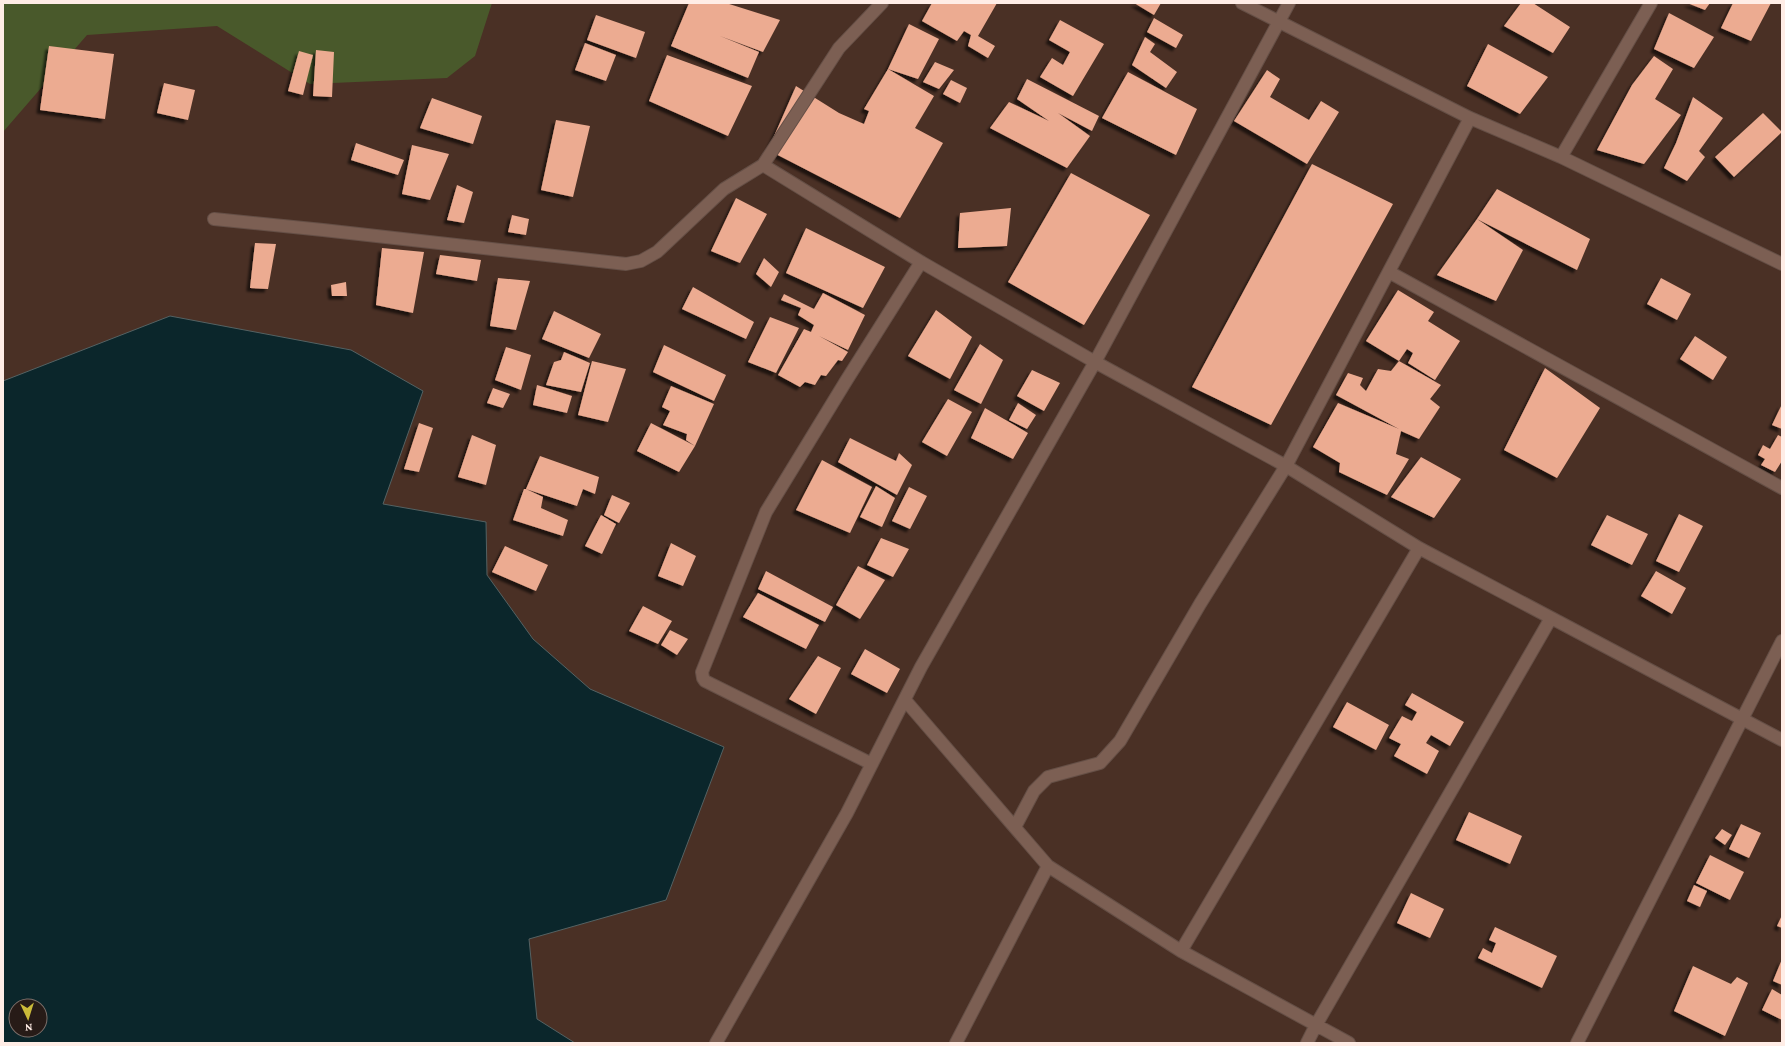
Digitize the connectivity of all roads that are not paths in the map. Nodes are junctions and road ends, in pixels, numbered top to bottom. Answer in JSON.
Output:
{"nodes":[{"id":1,"x":882,"y":3,"type":"edge"},
{"id":2,"x":1242,"y":3,"type":"edge"},
{"id":3,"x":1289,"y":3,"type":"edge"},
{"id":4,"x":1651,"y":3,"type":"edge"},
{"id":5,"x":1279,"y":21,"type":"junction"},
{"id":6,"x":1470,"y":118,"type":"junction"},
{"id":7,"x":1561,"y":156,"type":"junction"},
{"id":8,"x":763,"y":165,"type":"junction"},
{"id":9,"x":214,"y":219,"type":"dead end"},
{"id":10,"x":921,"y":262,"type":"junction"},
{"id":11,"x":1782,"y":264,"type":"edge"},
{"id":12,"x":1389,"y":272,"type":"junction"},
{"id":13,"x":1095,"y":362,"type":"junction"},
{"id":14,"x":1286,"y":466,"type":"junction"},
{"id":15,"x":1782,"y":488,"type":"edge"},
{"id":16,"x":1419,"y":548,"type":"junction"},
{"id":17,"x":1551,"y":618,"type":"junction"},
{"id":18,"x":1782,"y":642,"type":"edge"},
{"id":19,"x":905,"y":700,"type":"junction"},
{"id":20,"x":1742,"y":719,"type":"junction"},
{"id":21,"x":1782,"y":740,"type":"edge"},
{"id":22,"x":872,"y":764,"type":"junction"},
{"id":23,"x":1015,"y":827,"type":"junction"},
{"id":24,"x":1048,"y":866,"type":"junction"},
{"id":25,"x":1181,"y":951,"type":"junction"},
{"id":26,"x":1316,"y":1025,"type":"junction"},
{"id":27,"x":716,"y":1043,"type":"edge"},
{"id":28,"x":956,"y":1043,"type":"edge"},
{"id":29,"x":1307,"y":1043,"type":"edge"},
{"id":30,"x":1349,"y":1043,"type":"edge"},
{"id":31,"x":1577,"y":1043,"type":"edge"}],
"edges":[{"from":1,"to":8,"type":"street"},
{"from":2,"to":5,"type":"street"},
{"from":3,"to":5,"type":"street"},
{"from":4,"to":7,"type":"street"},
{"from":5,"to":6,"type":"street"},
{"from":5,"to":13,"type":"street"},
{"from":6,"to":7,"type":"street"},
{"from":6,"to":12,"type":"street"},
{"from":7,"to":11,"type":"street"},
{"from":8,"to":9,"type":"street"},
{"from":8,"to":10,"type":"street"},
{"from":10,"to":13,"type":"street"},
{"from":10,"to":22,"type":"street"},
{"from":12,"to":14,"type":"street"},
{"from":12,"to":15,"type":"street"},
{"from":13,"to":14,"type":"street"},
{"from":13,"to":19,"type":"street"},
{"from":14,"to":16,"type":"street"},
{"from":14,"to":23,"type":"street"},
{"from":16,"to":17,"type":"street"},
{"from":16,"to":25,"type":"street"},
{"from":17,"to":20,"type":"street"},
{"from":17,"to":26,"type":"street"},
{"from":18,"to":20,"type":"street"},
{"from":19,"to":22,"type":"street"},
{"from":19,"to":23,"type":"street"},
{"from":20,"to":21,"type":"street"},
{"from":20,"to":31,"type":"street"},
{"from":22,"to":27,"type":"street"},
{"from":23,"to":24,"type":"street"},
{"from":24,"to":25,"type":"street"},
{"from":24,"to":28,"type":"street"},
{"from":25,"to":26,"type":"street"},
{"from":26,"to":29,"type":"street"},
{"from":26,"to":30,"type":"street"}]}
